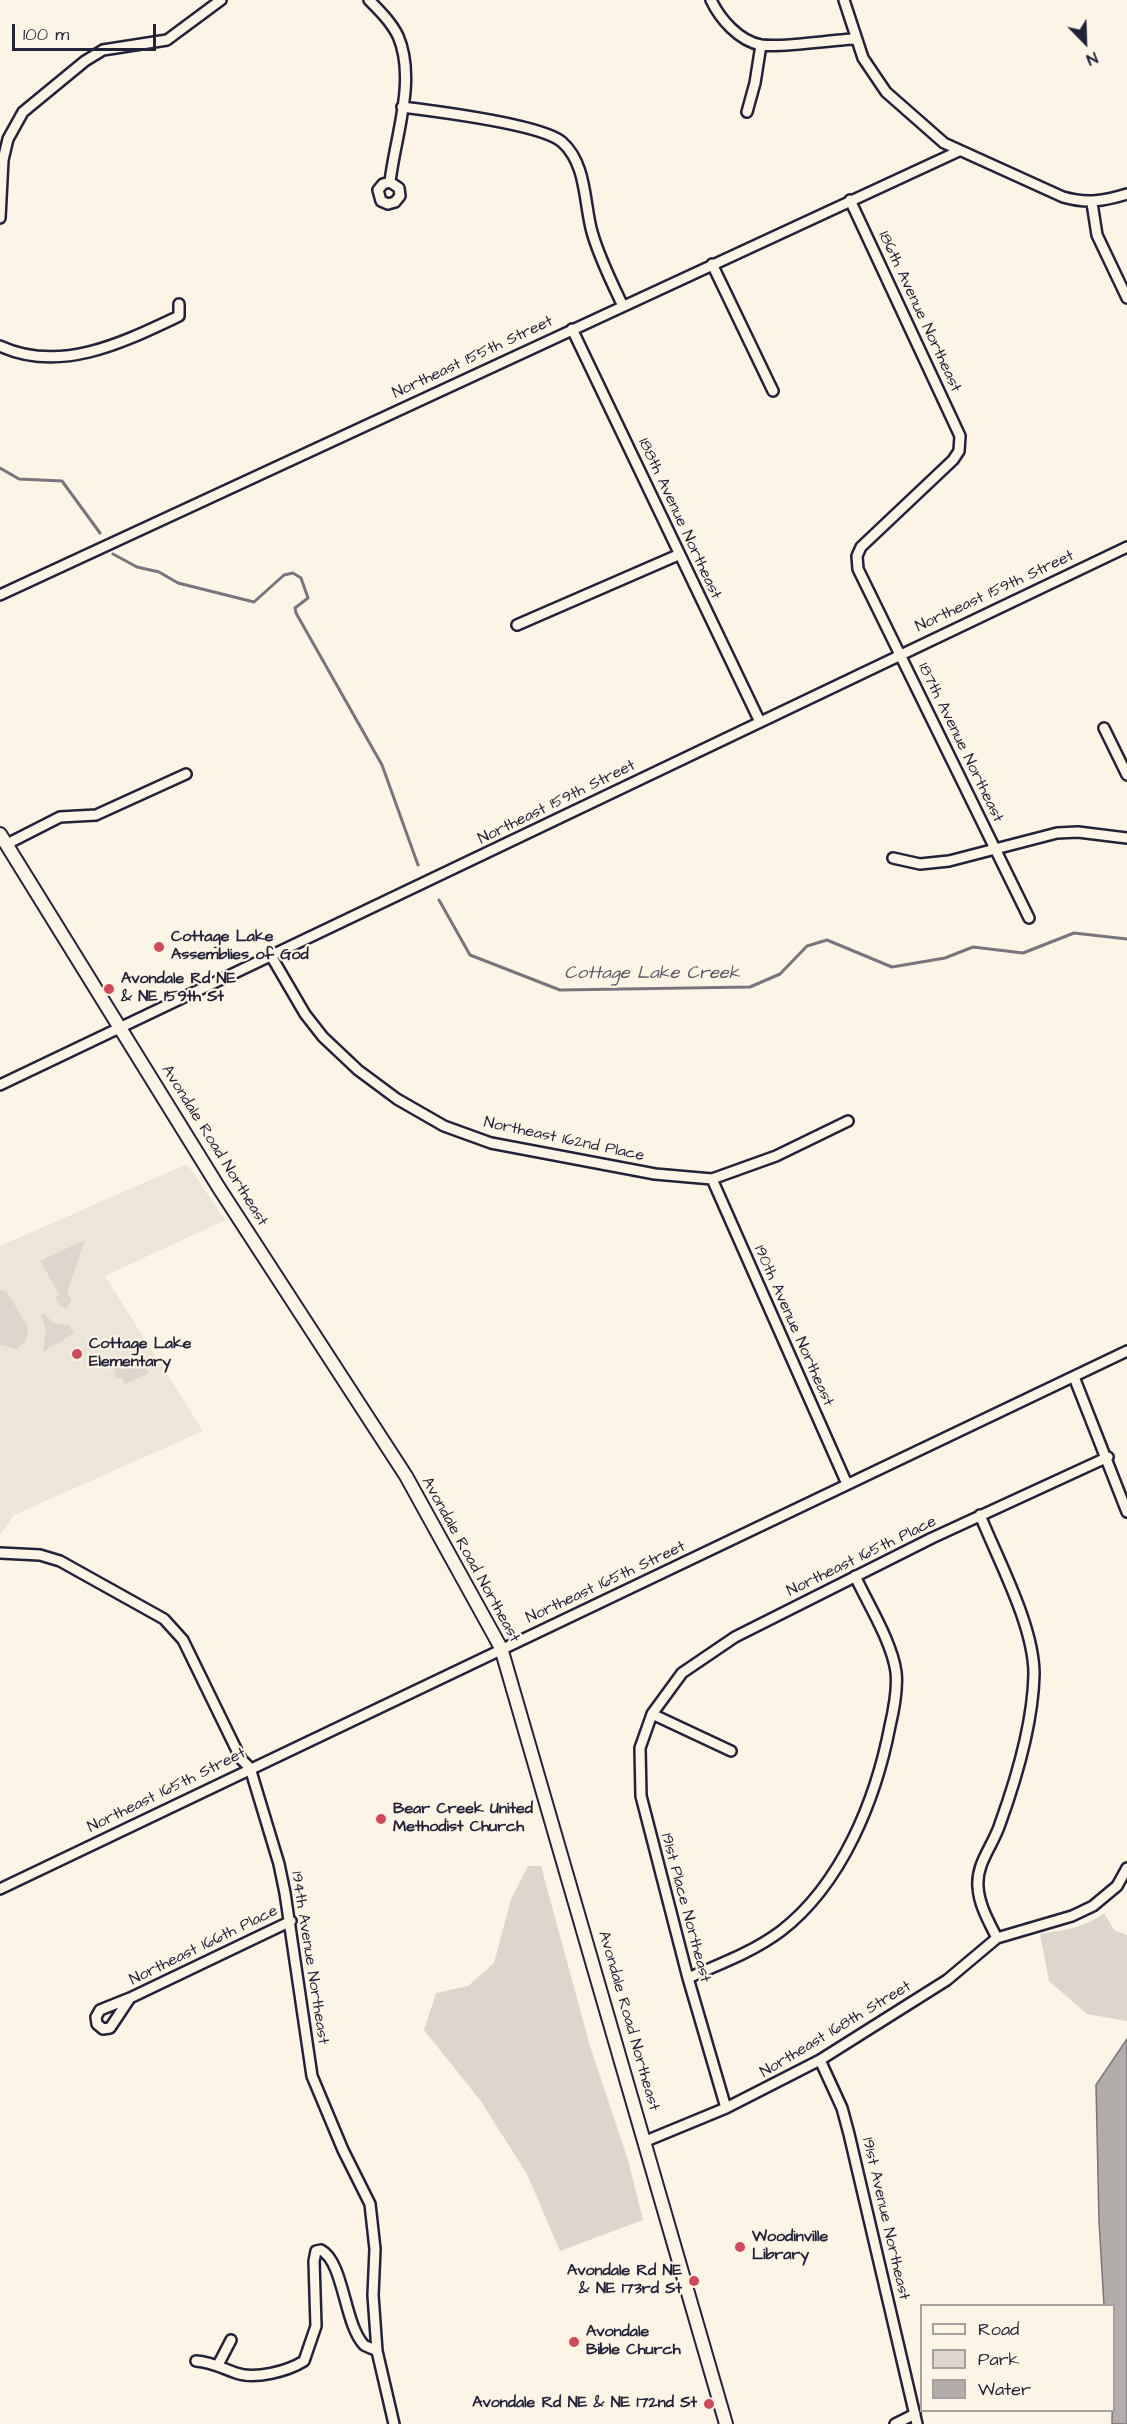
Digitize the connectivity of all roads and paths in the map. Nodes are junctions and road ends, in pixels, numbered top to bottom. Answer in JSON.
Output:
{"nodes":[{"id":1,"x":221,"y":0,"type":"edge"},
{"id":2,"x":369,"y":0,"type":"edge"},
{"id":3,"x":711,"y":0,"type":"edge"},
{"id":4,"x":844,"y":0,"type":"edge"},
{"id":5,"x":854,"y":39,"type":"junction"},
{"id":6,"x":761,"y":45,"type":"junction"},
{"id":7,"x":402,"y":107,"type":"junction"},
{"id":8,"x":747,"y":112,"type":"dead end"},
{"id":9,"x":958,"y":151,"type":"junction"},
{"id":10,"x":390,"y":182,"type":"dead end"},
{"id":11,"x":1127,"y":194,"type":"edge"},
{"id":12,"x":850,"y":200,"type":"junction"},
{"id":13,"x":1092,"y":203,"type":"junction"},
{"id":14,"x":0,"y":218,"type":"edge"},
{"id":15,"x":712,"y":264,"type":"junction"},
{"id":16,"x":1127,"y":298,"type":"edge"},
{"id":17,"x":179,"y":304,"type":"dead end"},
{"id":18,"x":622,"y":304,"type":"junction"},
{"id":19,"x":572,"y":329,"type":"junction"},
{"id":20,"x":0,"y":346,"type":"edge"},
{"id":21,"x":772,"y":391,"type":"dead end"},
{"id":22,"x":861,"y":547,"type":"joint"},
{"id":23,"x":1127,"y":547,"type":"edge"},
{"id":24,"x":678,"y":555,"type":"junction"},
{"id":25,"x":0,"y":595,"type":"edge"},
{"id":26,"x":517,"y":625,"type":"dead end"},
{"id":27,"x":900,"y":653,"type":"junction"},
{"id":28,"x":760,"y":722,"type":"junction"},
{"id":29,"x":1104,"y":728,"type":"dead end"},
{"id":30,"x":186,"y":774,"type":"dead end"},
{"id":31,"x":1127,"y":775,"type":"edge"},
{"id":32,"x":1127,"y":838,"type":"edge"},
{"id":33,"x":3,"y":839,"type":"edge"},
{"id":34,"x":996,"y":850,"type":"junction"},
{"id":35,"x":893,"y":858,"type":"dead end"},
{"id":36,"x":1029,"y":918,"type":"dead end"},
{"id":37,"x":270,"y":954,"type":"junction"},
{"id":38,"x":118,"y":1027,"type":"junction"},
{"id":39,"x":0,"y":1085,"type":"edge"},
{"id":40,"x":848,"y":1121,"type":"dead end"},
{"id":41,"x":712,"y":1179,"type":"junction"},
{"id":42,"x":1127,"y":1351,"type":"edge"},
{"id":43,"x":1074,"y":1377,"type":"junction"},
{"id":44,"x":1107,"y":1457,"type":"junction"},
{"id":45,"x":847,"y":1484,"type":"junction"},
{"id":46,"x":1127,"y":1512,"type":"edge"},
{"id":47,"x":980,"y":1515,"type":"junction"},
{"id":48,"x":0,"y":1553,"type":"edge"},
{"id":49,"x":855,"y":1576,"type":"junction"},
{"id":50,"x":501,"y":1648,"type":"junction"},
{"id":51,"x":652,"y":1714,"type":"junction"},
{"id":52,"x":731,"y":1751,"type":"dead end"},
{"id":53,"x":250,"y":1768,"type":"junction"},
{"id":54,"x":1127,"y":1868,"type":"edge"},
{"id":55,"x":0,"y":1889,"type":"edge"},
{"id":56,"x":291,"y":1921,"type":"junction"},
{"id":57,"x":997,"y":1938,"type":"junction"},
{"id":58,"x":688,"y":1978,"type":"junction"},
{"id":59,"x":130,"y":1998,"type":"dead end"},
{"id":60,"x":820,"y":2060,"type":"junction"},
{"id":61,"x":726,"y":2108,"type":"junction"},
{"id":62,"x":646,"y":2141,"type":"junction"},
{"id":63,"x":231,"y":2340,"type":"dead end"},
{"id":64,"x":377,"y":2351,"type":"junction"},
{"id":65,"x":196,"y":2361,"type":"dead end"},
{"id":66,"x":218,"y":2365,"type":"junction"},
{"id":67,"x":916,"y":2419,"type":"edge"},
{"id":68,"x":394,"y":2424,"type":"edge"},
{"id":69,"x":726,"y":2424,"type":"edge"},
{"id":70,"x":895,"y":2424,"type":"edge"}],
"edges":[{"from":1,"to":14,"type":"street"},
{"from":2,"to":7,"type":"street"},
{"from":3,"to":6,"type":"street"},
{"from":4,"to":5,"type":"street"},
{"from":5,"to":6,"type":"street"},
{"from":5,"to":9,"type":"street"},
{"from":6,"to":8,"type":"street"},
{"from":7,"to":10,"type":"street"},
{"from":7,"to":18,"type":"street"},
{"from":9,"to":12,"type":"street","name":"Northeast 155th Street"},
{"from":9,"to":13,"type":"street"},
{"from":11,"to":13,"type":"street"},
{"from":12,"to":15,"type":"street","name":"Northeast 155th Street"},
{"from":12,"to":22,"type":"street","name":"186th Avenue Northeast"},
{"from":13,"to":16,"type":"street"},
{"from":15,"to":18,"type":"street","name":"Northeast 155th Street"},
{"from":15,"to":21,"type":"street"},
{"from":17,"to":20,"type":"street"},
{"from":18,"to":19,"type":"street","name":"Northeast 155th Street"},
{"from":19,"to":24,"type":"street","name":"188th Avenue Northeast"},
{"from":19,"to":25,"type":"street","name":"Northeast 155th Street"},
{"from":22,"to":27,"type":"street","name":"187th Avenue Northeast"},
{"from":23,"to":27,"type":"street","name":"Northeast 159th Street"},
{"from":24,"to":26,"type":"street"},
{"from":24,"to":28,"type":"street","name":"188th Avenue Northeast"},
{"from":27,"to":28,"type":"street","name":"Northeast 159th Street"},
{"from":27,"to":34,"type":"street","name":"187th Avenue Northeast"},
{"from":28,"to":37,"type":"street","name":"Northeast 159th Street"},
{"from":29,"to":31,"type":"street"},
{"from":30,"to":33,"type":"street"},
{"from":32,"to":34,"type":"street"},
{"from":33,"to":38,"type":"main road","name":"Avondale Road Northeast"},
{"from":34,"to":35,"type":"street"},
{"from":34,"to":36,"type":"street","name":"187th Avenue Northeast"},
{"from":37,"to":38,"type":"street","name":"Northeast 159th Street"},
{"from":37,"to":41,"type":"street","name":"Northeast 162nd Place"},
{"from":38,"to":39,"type":"street","name":"Northeast 159th Street"},
{"from":38,"to":50,"type":"main road","name":"Avondale Road Northeast"},
{"from":40,"to":41,"type":"street"},
{"from":41,"to":45,"type":"street","name":"190th Avenue Northeast"},
{"from":42,"to":43,"type":"street","name":"Northeast 165th Street"},
{"from":43,"to":44,"type":"street"},
{"from":43,"to":45,"type":"street","name":"Northeast 165th Street"},
{"from":44,"to":46,"type":"street"},
{"from":44,"to":47,"type":"street","name":"Northeast 165th Place"},
{"from":45,"to":50,"type":"street","name":"Northeast 165th Street"},
{"from":47,"to":49,"type":"street","name":"Northeast 165th Place"},
{"from":47,"to":57,"type":"street"},
{"from":48,"to":53,"type":"street","name":"194th Avenue Northeast"},
{"from":49,"to":51,"type":"street","name":"Northeast 165th Place"},
{"from":49,"to":58,"type":"street"},
{"from":50,"to":53,"type":"street","name":"Northeast 165th Street"},
{"from":50,"to":62,"type":"main road","name":"Avondale Road Northeast"},
{"from":51,"to":52,"type":"street"},
{"from":51,"to":58,"type":"street","name":"191st Place Northeast"},
{"from":53,"to":55,"type":"street","name":"Northeast 165th Street"},
{"from":53,"to":56,"type":"street","name":"194th Avenue Northeast"},
{"from":54,"to":57,"type":"street"},
{"from":56,"to":59,"type":"street","name":"Northeast 166th Place"},
{"from":56,"to":64,"type":"street","name":"194th Avenue Northeast"},
{"from":57,"to":60,"type":"street","name":"Northeast 168th Street"},
{"from":58,"to":61,"type":"street","name":"191st Place Northeast"},
{"from":60,"to":61,"type":"street","name":"Northeast 168th Street"},
{"from":60,"to":67,"type":"street","name":"191st Avenue Northeast"},
{"from":61,"to":62,"type":"street","name":"Northeast 168th Street"},
{"from":62,"to":69,"type":"main road","name":"Avondale Road Northeast"},
{"from":63,"to":66,"type":"street"},
{"from":64,"to":66,"type":"street"},
{"from":64,"to":68,"type":"street","name":"194th Avenue Northeast"},
{"from":65,"to":66,"type":"street"},
{"from":67,"to":70,"type":"street"}]}
